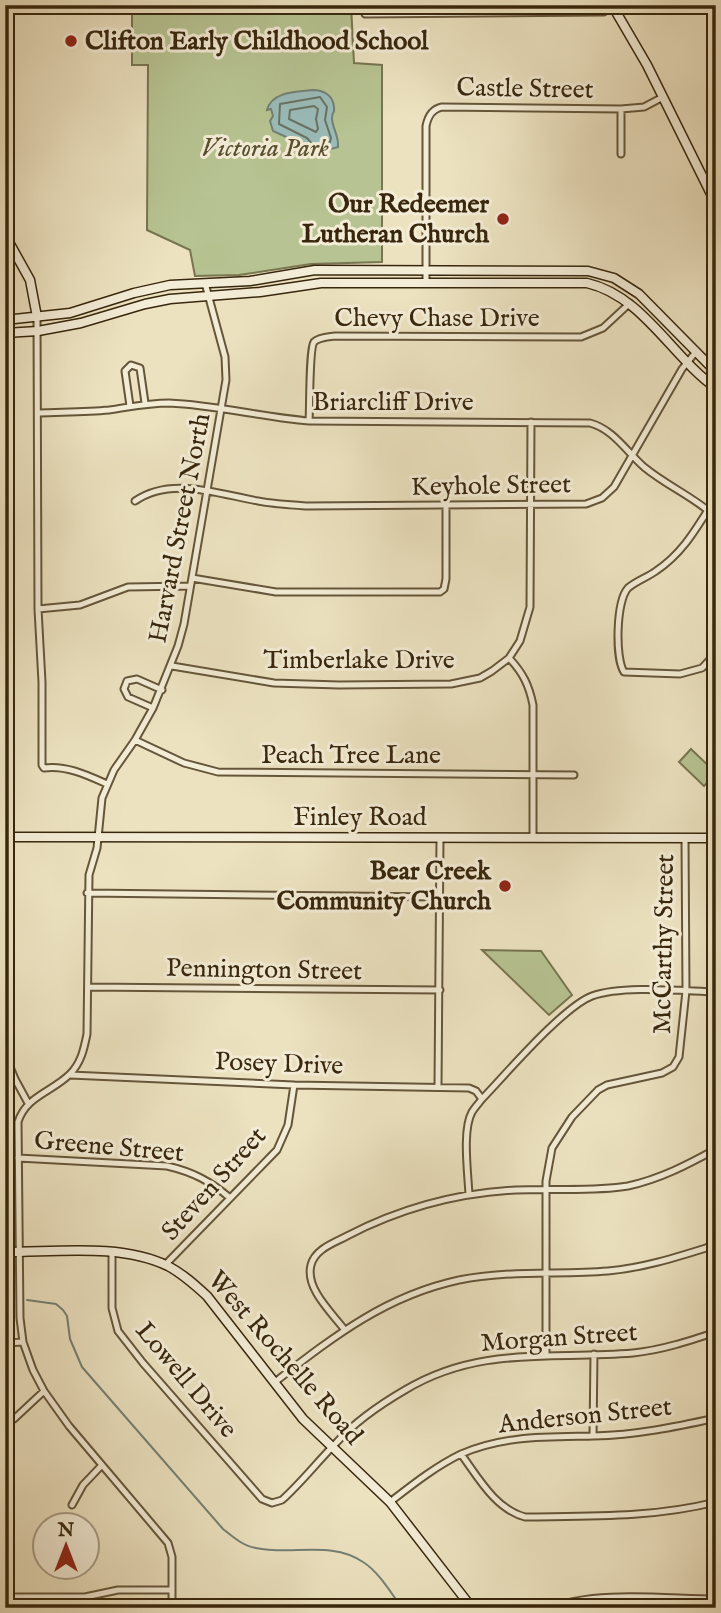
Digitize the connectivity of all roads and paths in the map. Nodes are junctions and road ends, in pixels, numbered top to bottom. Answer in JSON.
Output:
{"nodes":[{"id":1,"x":612,"y":6,"type":"edge"},
{"id":2,"x":365,"y":14,"type":"dead end"},
{"id":3,"x":663,"y":97,"type":"junction"},
{"id":4,"x":621,"y":109,"type":"junction"},
{"id":5,"x":621,"y":154,"type":"dead end"},
{"id":6,"x":715,"y":201,"type":"edge"},
{"id":7,"x":5,"y":235,"type":"edge"},
{"id":8,"x":427,"y":270,"type":"junction"},
{"id":9,"x":559,"y":270,"type":"junction"},
{"id":10,"x":426,"y":282,"type":"junction"},
{"id":11,"x":560,"y":282,"type":"junction"},
{"id":12,"x":205,"y":283,"type":"junction"},
{"id":13,"x":208,"y":295,"type":"junction"},
{"id":14,"x":630,"y":303,"type":"junction"},
{"id":15,"x":37,"y":317,"type":"junction"},
{"id":16,"x":5,"y":320,"type":"edge"},
{"id":17,"x":38,"y":331,"type":"junction"},
{"id":18,"x":5,"y":333,"type":"edge"},
{"id":19,"x":695,"y":353,"type":"junction"},
{"id":20,"x":686,"y":362,"type":"junction"},
{"id":21,"x":716,"y":372,"type":"edge"},
{"id":22,"x":716,"y":388,"type":"edge"},
{"id":23,"x":145,"y":403,"type":"junction"},
{"id":24,"x":130,"y":406,"type":"junction"},
{"id":25,"x":222,"y":409,"type":"junction"},
{"id":26,"x":39,"y":413,"type":"junction"},
{"id":27,"x":309,"y":421,"type":"junction"},
{"id":28,"x":531,"y":422,"type":"junction"},
{"id":29,"x":633,"y":455,"type":"junction"},
{"id":30,"x":207,"y":491,"type":"junction"},
{"id":31,"x":135,"y":501,"type":"dead end"},
{"id":32,"x":446,"y":506,"type":"junction"},
{"id":33,"x":530,"y":506,"type":"junction"},
{"id":34,"x":708,"y":510,"type":"junction"},
{"id":35,"x":716,"y":517,"type":"edge"},
{"id":36,"x":192,"y":578,"type":"junction"},
{"id":37,"x":190,"y":586,"type":"junction"},
{"id":38,"x":38,"y":610,"type":"junction"},
{"id":39,"x":716,"y":653,"type":"edge"},
{"id":40,"x":509,"y":658,"type":"junction"},
{"id":41,"x":172,"y":666,"type":"junction"},
{"id":42,"x":162,"y":690,"type":"junction"},
{"id":43,"x":153,"y":708,"type":"junction"},
{"id":44,"x":135,"y":740,"type":"junction"},
{"id":45,"x":533,"y":775,"type":"junction"},
{"id":46,"x":574,"y":775,"type":"dead end"},
{"id":47,"x":107,"y":784,"type":"junction"},
{"id":48,"x":5,"y":837,"type":"edge"},
{"id":49,"x":99,"y":837,"type":"junction"},
{"id":50,"x":440,"y":838,"type":"junction"},
{"id":51,"x":533,"y":838,"type":"junction"},
{"id":52,"x":685,"y":838,"type":"junction"},
{"id":53,"x":716,"y":838,"type":"edge"},
{"id":54,"x":88,"y":893,"type":"junction"},
{"id":55,"x":439,"y":897,"type":"junction"},
{"id":56,"x":88,"y":987,"type":"junction"},
{"id":57,"x":440,"y":990,"type":"junction"},
{"id":58,"x":686,"y":992,"type":"junction"},
{"id":59,"x":716,"y":992,"type":"edge"},
{"id":60,"x":5,"y":1055,"type":"edge"},
{"id":61,"x":69,"y":1075,"type":"junction"},
{"id":62,"x":294,"y":1085,"type":"junction"},
{"id":63,"x":438,"y":1087,"type":"junction"},
{"id":64,"x":482,"y":1099,"type":"junction"},
{"id":65,"x":28,"y":1103,"type":"junction"},
{"id":66,"x":716,"y":1149,"type":"edge"},
{"id":67,"x":18,"y":1158,"type":"junction"},
{"id":68,"x":546,"y":1189,"type":"junction"},
{"id":69,"x":469,"y":1195,"type":"junction"},
{"id":70,"x":230,"y":1198,"type":"junction"},
{"id":71,"x":716,"y":1243,"type":"edge"},
{"id":72,"x":5,"y":1252,"type":"edge"},
{"id":73,"x":18,"y":1252,"type":"junction"},
{"id":74,"x":112,"y":1252,"type":"junction"},
{"id":75,"x":165,"y":1265,"type":"junction"},
{"id":76,"x":546,"y":1271,"type":"junction"},
{"id":77,"x":344,"y":1329,"type":"junction"},
{"id":78,"x":716,"y":1332,"type":"edge"},
{"id":79,"x":5,"y":1342,"type":"edge"},
{"id":80,"x":23,"y":1342,"type":"junction"},
{"id":81,"x":546,"y":1354,"type":"junction"},
{"id":82,"x":594,"y":1354,"type":"junction"},
{"id":83,"x":275,"y":1382,"type":"junction"},
{"id":84,"x":44,"y":1391,"type":"junction"},
{"id":85,"x":716,"y":1418,"type":"edge"},
{"id":86,"x":14,"y":1419,"type":"dead end"},
{"id":87,"x":593,"y":1436,"type":"junction"},
{"id":88,"x":331,"y":1448,"type":"junction"},
{"id":89,"x":461,"y":1454,"type":"junction"},
{"id":90,"x":102,"y":1465,"type":"junction"},
{"id":91,"x":282,"y":1500,"type":"joint"},
{"id":92,"x":390,"y":1502,"type":"junction"},
{"id":93,"x":716,"y":1502,"type":"edge"},
{"id":94,"x":72,"y":1505,"type":"dead end"},
{"id":95,"x":172,"y":1590,"type":"junction"},
{"id":96,"x":5,"y":1597,"type":"edge"},
{"id":97,"x":85,"y":1598,"type":"junction"},
{"id":98,"x":716,"y":1599,"type":"edge"},
{"id":99,"x":85,"y":1608,"type":"edge"},
{"id":100,"x":172,"y":1608,"type":"edge"},
{"id":101,"x":472,"y":1608,"type":"edge"},
{"id":102,"x":552,"y":1608,"type":"edge"}],
"edges":[{"from":1,"to":2,"type":"street"},
{"from":1,"to":3,"type":"street"},
{"from":3,"to":4,"type":"street","name":"Castle Street"},
{"from":3,"to":6,"type":"street"},
{"from":4,"to":5,"type":"street"},
{"from":4,"to":8,"type":"street","name":"Castle Street"},
{"from":7,"to":15,"type":"street"},
{"from":8,"to":9,"type":"street"},
{"from":8,"to":10,"type":"street","name":"Castle Street"},
{"from":8,"to":12,"type":"street"},
{"from":9,"to":11,"type":"street"},
{"from":9,"to":19,"type":"street"},
{"from":10,"to":11,"type":"street"},
{"from":10,"to":13,"type":"street"},
{"from":11,"to":14,"type":"street"},
{"from":12,"to":13,"type":"street","name":"Harvard Street North"},
{"from":12,"to":15,"type":"street"},
{"from":13,"to":17,"type":"street"},
{"from":13,"to":25,"type":"street","name":"Harvard Street North"},
{"from":14,"to":20,"type":"street"},
{"from":14,"to":27,"type":"street","name":"Chevy Chase Drive"},
{"from":15,"to":16,"type":"street"},
{"from":15,"to":17,"type":"street"},
{"from":17,"to":18,"type":"street"},
{"from":17,"to":26,"type":"street"},
{"from":19,"to":20,"type":"street","name":"Keyhole Street"},
{"from":19,"to":21,"type":"street"},
{"from":20,"to":22,"type":"street"},
{"from":20,"to":29,"type":"street","name":"Keyhole Street"},
{"from":23,"to":24,"type":"street","name":"Briarcliff Drive"},
{"from":23,"to":24,"type":"street"},
{"from":23,"to":25,"type":"street","name":"Briarcliff Drive"},
{"from":24,"to":26,"type":"street","name":"Briarcliff Drive"},
{"from":25,"to":27,"type":"street","name":"Briarcliff Drive"},
{"from":25,"to":30,"type":"street","name":"Harvard Street North"},
{"from":26,"to":38,"type":"street"},
{"from":27,"to":28,"type":"street","name":"Briarcliff Drive"},
{"from":28,"to":29,"type":"street","name":"Briarcliff Drive"},
{"from":28,"to":33,"type":"street","name":"Timberlake Drive"},
{"from":29,"to":33,"type":"street","name":"Keyhole Street"},
{"from":29,"to":34,"type":"street","name":"Briarcliff Drive"},
{"from":30,"to":31,"type":"street","name":"Keyhole Street"},
{"from":30,"to":32,"type":"street","name":"Keyhole Street"},
{"from":30,"to":36,"type":"street","name":"Harvard Street North"},
{"from":32,"to":33,"type":"street","name":"Keyhole Street"},
{"from":32,"to":36,"type":"street"},
{"from":33,"to":40,"type":"street","name":"Timberlake Drive"},
{"from":34,"to":35,"type":"street","name":"Briarcliff Drive"},
{"from":34,"to":39,"type":"street"},
{"from":36,"to":37,"type":"street","name":"Harvard Street North"},
{"from":37,"to":38,"type":"street"},
{"from":37,"to":41,"type":"street","name":"Harvard Street North"},
{"from":38,"to":47,"type":"street"},
{"from":40,"to":41,"type":"street","name":"Timberlake Drive"},
{"from":40,"to":45,"type":"street"},
{"from":41,"to":42,"type":"street","name":"Harvard Street North"},
{"from":42,"to":43,"type":"street","name":"Harvard Street North"},
{"from":42,"to":43,"type":"street"},
{"from":43,"to":44,"type":"street","name":"Harvard Street North"},
{"from":44,"to":45,"type":"street","name":"Peach Tree Lane"},
{"from":44,"to":47,"type":"street","name":"Harvard Street North"},
{"from":45,"to":46,"type":"street","name":"Peach Tree Lane"},
{"from":45,"to":51,"type":"street"},
{"from":47,"to":49,"type":"street","name":"Harvard Street North"},
{"from":48,"to":49,"type":"street","name":"Finley Road"},
{"from":49,"to":50,"type":"street","name":"Finley Road"},
{"from":49,"to":54,"type":"street","name":"Harvard Street North"},
{"from":50,"to":51,"type":"street","name":"Finley Road"},
{"from":50,"to":55,"type":"street"},
{"from":51,"to":52,"type":"street","name":"Finley Road"},
{"from":52,"to":53,"type":"street","name":"Finley Road"},
{"from":52,"to":58,"type":"street","name":"McCarthy Street"},
{"from":54,"to":55,"type":"street"},
{"from":54,"to":56,"type":"street","name":"Harvard Street North"},
{"from":55,"to":57,"type":"street"},
{"from":56,"to":57,"type":"street","name":"Pennington Street"},
{"from":56,"to":61,"type":"street","name":"Harvard Street North"},
{"from":57,"to":63,"type":"street"},
{"from":58,"to":59,"type":"street"},
{"from":58,"to":64,"type":"street"},
{"from":58,"to":68,"type":"street","name":"McCarthy Street"},
{"from":60,"to":65,"type":"street"},
{"from":61,"to":62,"type":"street","name":"Posey Drive"},
{"from":61,"to":65,"type":"street","name":"Harvard Street North"},
{"from":62,"to":63,"type":"street","name":"Posey Drive"},
{"from":62,"to":70,"type":"street","name":"Steven Street"},
{"from":63,"to":64,"type":"street","name":"Posey Drive"},
{"from":64,"to":69,"type":"street"},
{"from":65,"to":67,"type":"street"},
{"from":66,"to":68,"type":"street"},
{"from":67,"to":70,"type":"street","name":"Greene Street"},
{"from":67,"to":73,"type":"street"},
{"from":68,"to":69,"type":"street"},
{"from":68,"to":76,"type":"street","name":"McCarthy Street"},
{"from":69,"to":77,"type":"street"},
{"from":70,"to":75,"type":"street","name":"Steven Street"},
{"from":71,"to":76,"type":"street"},
{"from":72,"to":73,"type":"street","name":"West Rochelle Road"},
{"from":73,"to":74,"type":"street","name":"West Rochelle Road"},
{"from":73,"to":80,"type":"street"},
{"from":74,"to":75,"type":"street","name":"West Rochelle Road"},
{"from":74,"to":91,"type":"street","name":"Lowell Drive"},
{"from":75,"to":83,"type":"street","name":"West Rochelle Road"},
{"from":76,"to":77,"type":"street"},
{"from":76,"to":81,"type":"street","name":"McCarthy Street"},
{"from":77,"to":83,"type":"street"},
{"from":78,"to":82,"type":"street","name":"Morgan Street"},
{"from":79,"to":80,"type":"street"},
{"from":80,"to":84,"type":"street"},
{"from":81,"to":82,"type":"street","name":"Morgan Street"},
{"from":81,"to":88,"type":"street","name":"Morgan Street"},
{"from":82,"to":87,"type":"street"},
{"from":83,"to":88,"type":"street","name":"West Rochelle Road"},
{"from":84,"to":86,"type":"street"},
{"from":84,"to":90,"type":"street"},
{"from":85,"to":87,"type":"street","name":"Anderson Street"},
{"from":87,"to":89,"type":"street","name":"Anderson Street"},
{"from":88,"to":91,"type":"street","name":"Morgan Street"},
{"from":88,"to":92,"type":"street","name":"West Rochelle Road"},
{"from":89,"to":92,"type":"street","name":"Anderson Street"},
{"from":89,"to":93,"type":"street"},
{"from":90,"to":94,"type":"street"},
{"from":90,"to":95,"type":"street"},
{"from":92,"to":101,"type":"street","name":"West Rochelle Road"},
{"from":95,"to":97,"type":"street"},
{"from":95,"to":100,"type":"street"},
{"from":96,"to":97,"type":"street"},
{"from":97,"to":99,"type":"street"},
{"from":98,"to":102,"type":"street"}]}
